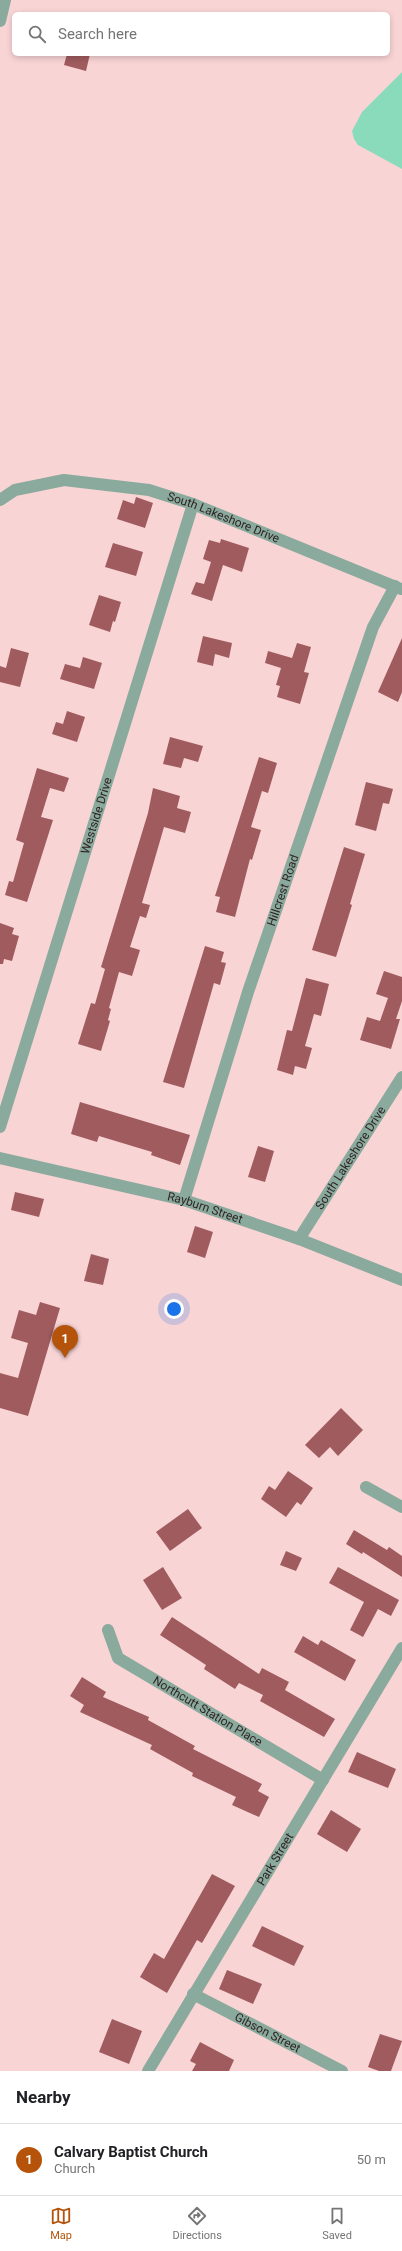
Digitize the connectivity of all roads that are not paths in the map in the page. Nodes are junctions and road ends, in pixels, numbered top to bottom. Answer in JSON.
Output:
{"nodes":[{"id":1,"x":5,"y":0,"type":"edge"},
{"id":2,"x":0,"y":21,"type":"edge"},
{"id":3,"x":0,"y":500,"type":"edge"},
{"id":4,"x":194,"y":504,"type":"junction"},
{"id":5,"x":399,"y":588,"type":"edge"},
{"id":6,"x":402,"y":1077,"type":"edge"},
{"id":7,"x":0,"y":1127,"type":"edge"},
{"id":8,"x":0,"y":1158,"type":"edge"},
{"id":9,"x":184,"y":1200,"type":"junction"},
{"id":10,"x":299,"y":1239,"type":"junction"},
{"id":11,"x":402,"y":1280,"type":"edge"},
{"id":12,"x":366,"y":1487,"type":"dead end"},
{"id":13,"x":402,"y":1507,"type":"edge"},
{"id":14,"x":108,"y":1630,"type":"dead end"},
{"id":15,"x":402,"y":1648,"type":"edge"},
{"id":16,"x":323,"y":1780,"type":"junction"},
{"id":17,"x":193,"y":1994,"type":"junction"},
{"id":18,"x":148,"y":2071,"type":"edge"},
{"id":19,"x":342,"y":2071,"type":"edge"}],
"edges":[{"from":1,"to":2,"type":"street"},
{"from":3,"to":4,"type":"street","name":"South Lakeshore Drive"},
{"from":4,"to":5,"type":"street","name":"South Lakeshore Drive"},
{"from":4,"to":7,"type":"street","name":"Westside Drive"},
{"from":5,"to":9,"type":"street","name":"Hillcrest Road"},
{"from":6,"to":10,"type":"street","name":"South Lakeshore Drive"},
{"from":8,"to":9,"type":"street","name":"Rayburn Street"},
{"from":9,"to":10,"type":"street","name":"Rayburn Street"},
{"from":10,"to":11,"type":"street","name":"Rayburn Street"},
{"from":12,"to":13,"type":"street"},
{"from":14,"to":16,"type":"street","name":"Northcutt Station Place"},
{"from":15,"to":16,"type":"street","name":"Park Street"},
{"from":16,"to":17,"type":"street","name":"Park Street"},
{"from":17,"to":18,"type":"street","name":"Park Street"},
{"from":17,"to":19,"type":"street","name":"Gibson Street"}]}
